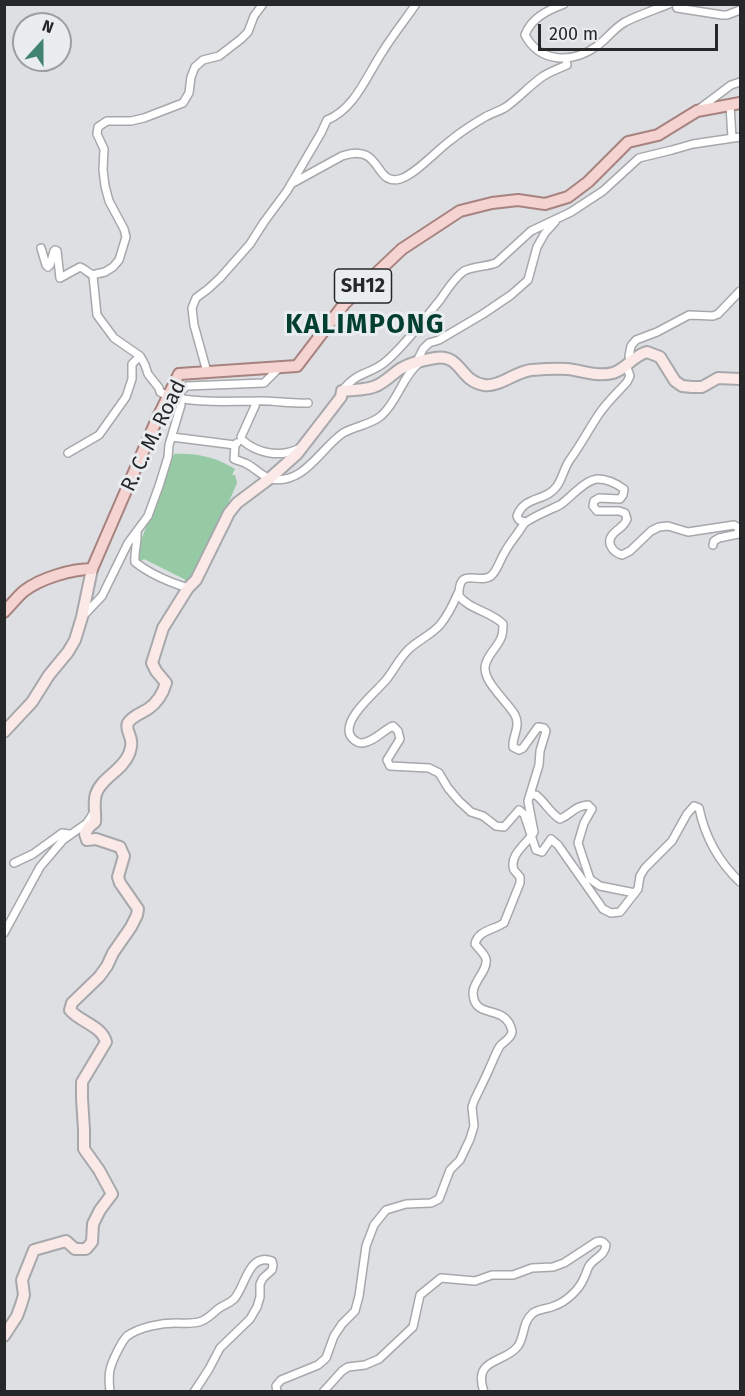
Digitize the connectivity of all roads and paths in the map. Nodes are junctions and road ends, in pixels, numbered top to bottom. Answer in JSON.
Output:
{"nodes":[{"id":1,"x":263,"y":4,"type":"edge"},
{"id":2,"x":416,"y":4,"type":"edge"},
{"id":3,"x":564,"y":4,"type":"edge"},
{"id":4,"x":669,"y":4,"type":"edge"},
{"id":5,"x":676,"y":4,"type":"edge"},
{"id":6,"x":741,"y":10,"type":"edge"},
{"id":7,"x":566,"y":59,"type":"junction"},
{"id":8,"x":741,"y":82,"type":"edge"},
{"id":9,"x":735,"y":104,"type":"edge"},
{"id":10,"x":697,"y":111,"type":"junction"},
{"id":11,"x":741,"y":137,"type":"edge"},
{"id":12,"x":732,"y":138,"type":"junction"},
{"id":13,"x":291,"y":184,"type":"junction"},
{"id":14,"x":558,"y":219,"type":"junction"},
{"id":15,"x":41,"y":248,"type":"dead end"},
{"id":16,"x":94,"y":275,"type":"junction"},
{"id":17,"x":741,"y":291,"type":"edge"},
{"id":18,"x":140,"y":356,"type":"junction"},
{"id":19,"x":418,"y":362,"type":"junction"},
{"id":20,"x":628,"y":363,"type":"junction"},
{"id":21,"x":280,"y":367,"type":"junction"},
{"id":22,"x":207,"y":372,"type":"junction"},
{"id":23,"x":741,"y":379,"type":"edge"},
{"id":24,"x":342,"y":391,"type":"junction"},
{"id":25,"x":174,"y":393,"type":"junction"},
{"id":26,"x":256,"y":401,"type":"junction"},
{"id":27,"x":308,"y":403,"type":"dead end"},
{"id":28,"x":172,"y":437,"type":"junction"},
{"id":29,"x":241,"y":437,"type":"junction"},
{"id":30,"x":305,"y":444,"type":"junction"},
{"id":31,"x":235,"y":446,"type":"junction"},
{"id":32,"x":68,"y":453,"type":"dead end"},
{"id":33,"x":269,"y":478,"type":"junction"},
{"id":34,"x":525,"y":522,"type":"junction"},
{"id":35,"x":137,"y":531,"type":"junction"},
{"id":36,"x":713,"y":545,"type":"dead end"},
{"id":37,"x":92,"y":569,"type":"junction"},
{"id":38,"x":188,"y":588,"type":"junction"},
{"id":39,"x":459,"y":591,"type":"junction"},
{"id":40,"x":4,"y":612,"type":"edge"},
{"id":41,"x":82,"y":616,"type":"junction"},
{"id":42,"x":4,"y":732,"type":"edge"},
{"id":43,"x":530,"y":795,"type":"junction"},
{"id":44,"x":95,"y":810,"type":"junction"},
{"id":45,"x":69,"y":834,"type":"junction"},
{"id":46,"x":532,"y":837,"type":"junction"},
{"id":47,"x":14,"y":863,"type":"dead end"},
{"id":48,"x":741,"y":882,"type":"edge"},
{"id":49,"x":635,"y":893,"type":"junction"},
{"id":50,"x":4,"y":933,"type":"edge"},
{"id":51,"x":4,"y":1336,"type":"edge"},
{"id":52,"x":110,"y":1392,"type":"edge"},
{"id":53,"x":194,"y":1392,"type":"edge"},
{"id":54,"x":277,"y":1392,"type":"edge"},
{"id":55,"x":323,"y":1392,"type":"edge"},
{"id":56,"x":484,"y":1392,"type":"edge"}],
"edges":[{"from":1,"to":16,"type":"street"},
{"from":2,"to":13,"type":"street"},
{"from":3,"to":7,"type":"street"},
{"from":4,"to":7,"type":"street"},
{"from":5,"to":6,"type":"street"},
{"from":7,"to":13,"type":"street"},
{"from":8,"to":10,"type":"street"},
{"from":9,"to":10,"type":"main road","name":"R. C. M. Road","number":"SH12"},
{"from":9,"to":12,"type":"street"},
{"from":10,"to":21,"type":"main road","name":"R. C. M. Road","number":"SH12"},
{"from":11,"to":12,"type":"street"},
{"from":12,"to":14,"type":"street"},
{"from":13,"to":22,"type":"street"},
{"from":14,"to":19,"type":"street"},
{"from":14,"to":24,"type":"street"},
{"from":15,"to":16,"type":"street"},
{"from":16,"to":18,"type":"street"},
{"from":17,"to":20,"type":"street"},
{"from":18,"to":25,"type":"street"},
{"from":18,"to":32,"type":"street"},
{"from":19,"to":20,"type":"street"},
{"from":19,"to":24,"type":"street"},
{"from":19,"to":33,"type":"street"},
{"from":20,"to":23,"type":"street"},
{"from":20,"to":34,"type":"street"},
{"from":21,"to":22,"type":"main road","name":"R. C. M. Road","number":"SH12"},
{"from":21,"to":25,"type":"street"},
{"from":22,"to":25,"type":"main road","name":"R. C. M. Road","number":"SH12"},
{"from":24,"to":30,"type":"street"},
{"from":25,"to":26,"type":"street"},
{"from":25,"to":28,"type":"street"},
{"from":25,"to":37,"type":"main road","name":"R. C. M. Road","number":"SH12"},
{"from":26,"to":27,"type":"street"},
{"from":26,"to":29,"type":"street"},
{"from":28,"to":31,"type":"street"},
{"from":28,"to":35,"type":"street"},
{"from":29,"to":30,"type":"street"},
{"from":29,"to":31,"type":"street"},
{"from":30,"to":33,"type":"street"},
{"from":31,"to":33,"type":"street"},
{"from":33,"to":38,"type":"street"},
{"from":34,"to":36,"type":"street"},
{"from":34,"to":39,"type":"street"},
{"from":35,"to":38,"type":"street"},
{"from":35,"to":41,"type":"street"},
{"from":37,"to":40,"type":"main road"},
{"from":37,"to":41,"type":"street"},
{"from":38,"to":44,"type":"street"},
{"from":39,"to":43,"type":"street"},
{"from":39,"to":46,"type":"street"},
{"from":41,"to":42,"type":"street"},
{"from":43,"to":46,"type":"street"},
{"from":43,"to":49,"type":"street"},
{"from":44,"to":45,"type":"street"},
{"from":44,"to":51,"type":"street"},
{"from":45,"to":47,"type":"street"},
{"from":45,"to":50,"type":"street"},
{"from":46,"to":49,"type":"street"},
{"from":46,"to":54,"type":"street"},
{"from":48,"to":49,"type":"street"},
{"from":52,"to":53,"type":"street"},
{"from":55,"to":56,"type":"street"}]}
